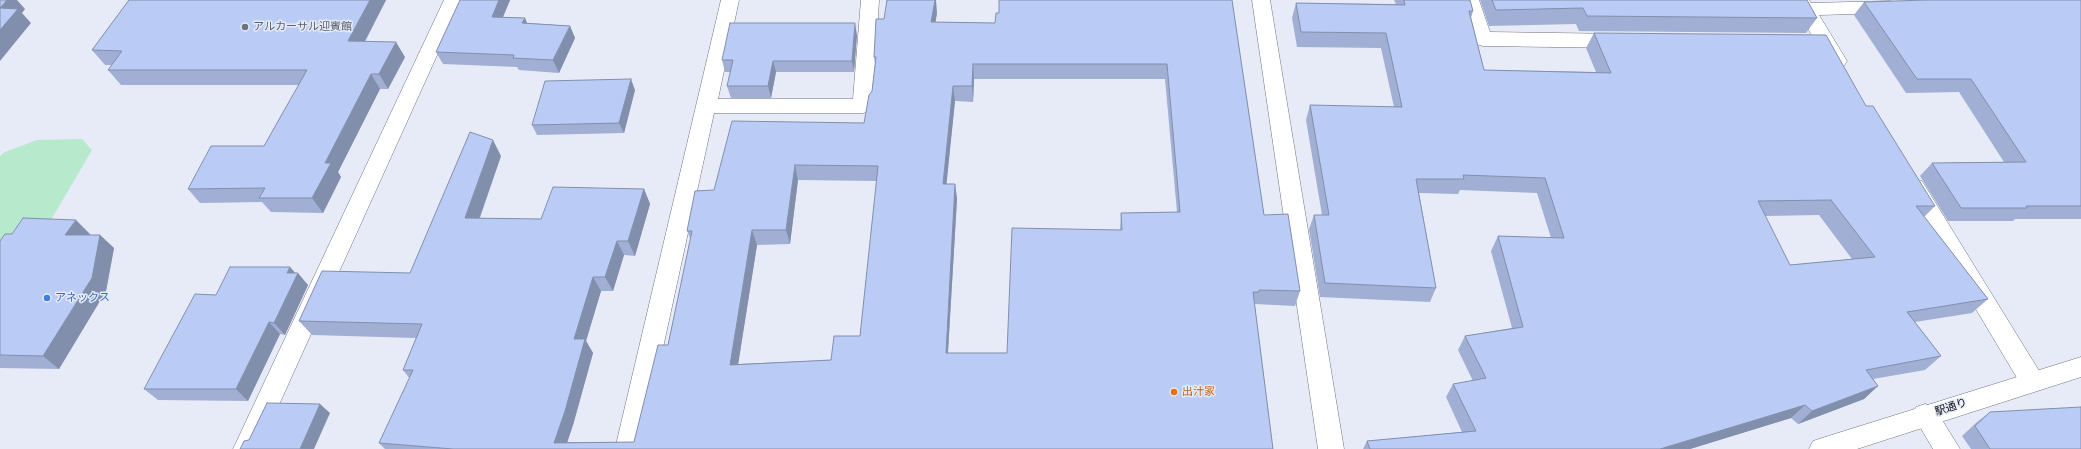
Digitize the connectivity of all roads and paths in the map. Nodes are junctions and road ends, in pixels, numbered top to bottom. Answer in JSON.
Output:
{"nodes":[{"id":1,"x":453,"y":0,"type":"edge"},
{"id":2,"x":730,"y":0,"type":"edge"},
{"id":3,"x":870,"y":0,"type":"edge"},
{"id":4,"x":1261,"y":0,"type":"edge"},
{"id":5,"x":1470,"y":0,"type":"edge"},
{"id":6,"x":1803,"y":4,"type":"edge"},
{"id":7,"x":1907,"y":6,"type":"edge"},
{"id":8,"x":1636,"y":41,"type":"edge"},
{"id":9,"x":1802,"y":42,"type":"edge"},
{"id":10,"x":1826,"y":42,"type":"junction"},
{"id":11,"x":1846,"y":76,"type":"edge"},
{"id":12,"x":705,"y":106,"type":"junction"},
{"id":13,"x":1904,"y":171,"type":"edge"},
{"id":14,"x":2078,"y":372,"type":"edge"},
{"id":15,"x":2032,"y":381,"type":"junction"},
{"id":16,"x":1926,"y":415,"type":"junction"},
{"id":17,"x":246,"y":449,"type":"edge"},
{"id":18,"x":628,"y":449,"type":"edge"},
{"id":19,"x":1331,"y":449,"type":"edge"},
{"id":20,"x":1822,"y":449,"type":"edge"},
{"id":21,"x":1947,"y":449,"type":"edge"}],
"edges":[{"from":1,"to":17,"type":"street"},
{"from":2,"to":12,"type":"street"},
{"from":3,"to":12,"type":"street"},
{"from":4,"to":19,"type":"street"},
{"from":5,"to":8,"type":"street"},
{"from":6,"to":7,"type":"street"},
{"from":6,"to":10,"type":"street"},
{"from":9,"to":10,"type":"street"},
{"from":10,"to":11,"type":"street"},
{"from":12,"to":18,"type":"street"},
{"from":13,"to":15,"type":"street"},
{"from":14,"to":15,"type":"street","name":"駅通り"},
{"from":15,"to":16,"type":"street","name":"駅通り"},
{"from":16,"to":20,"type":"street","name":"駅通り"},
{"from":16,"to":21,"type":"street"}]}
